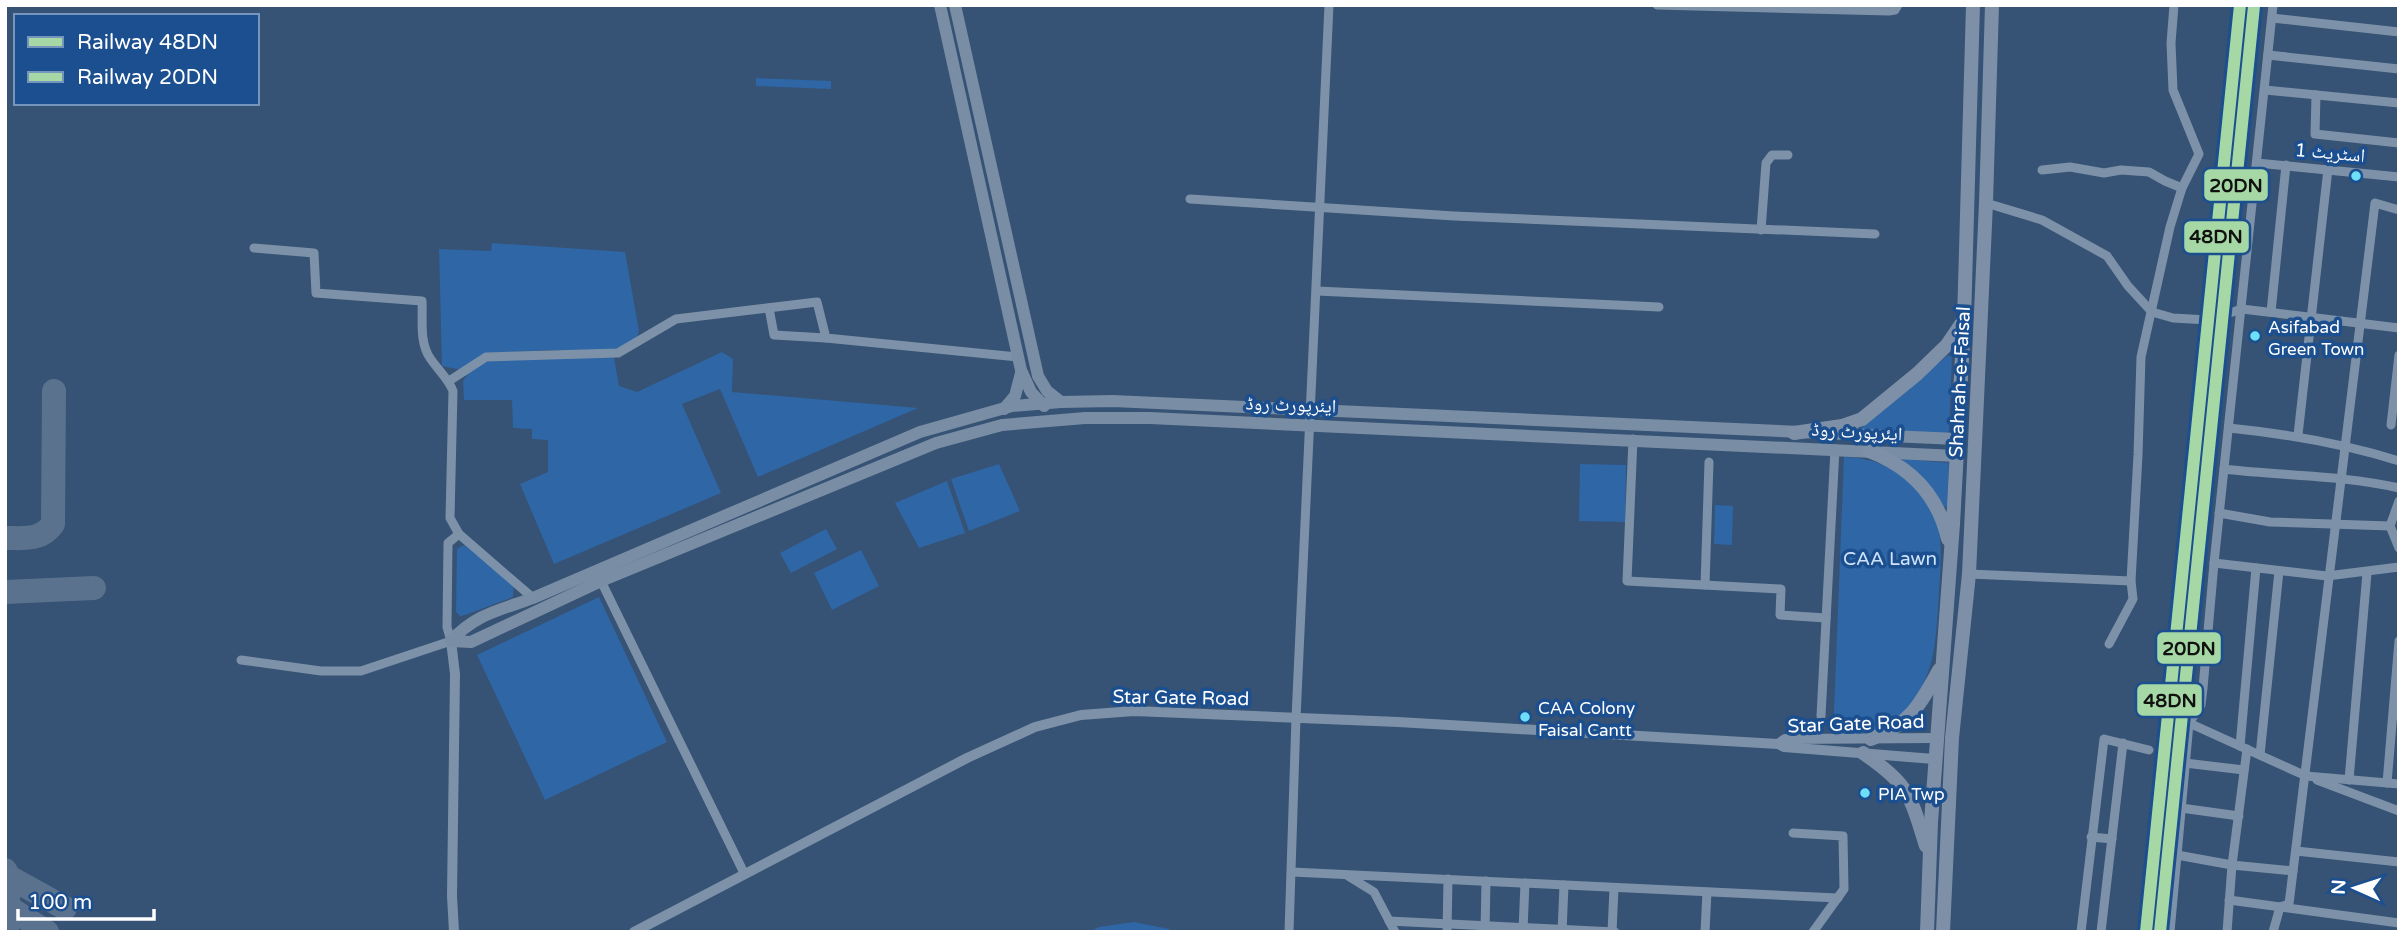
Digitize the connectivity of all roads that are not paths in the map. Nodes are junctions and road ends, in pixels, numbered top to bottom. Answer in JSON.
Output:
{"nodes":[{"id":1,"x":940,"y":5,"type":"edge"},
{"id":2,"x":955,"y":5,"type":"edge"},
{"id":3,"x":1329,"y":5,"type":"edge"},
{"id":4,"x":1657,"y":5,"type":"edge"},
{"id":5,"x":1898,"y":5,"type":"edge"},
{"id":6,"x":1973,"y":5,"type":"edge"},
{"id":7,"x":1992,"y":5,"type":"edge"},
{"id":8,"x":2174,"y":5,"type":"edge"},
{"id":9,"x":2273,"y":5,"type":"edge"},
{"id":10,"x":2272,"y":18,"type":"junction"},
{"id":11,"x":2399,"y":32,"type":"edge"},
{"id":12,"x":2268,"y":55,"type":"junction"},
{"id":13,"x":2399,"y":69,"type":"edge"},
{"id":14,"x":2265,"y":90,"type":"junction"},
{"id":15,"x":2316,"y":95,"type":"junction"},
{"id":16,"x":2399,"y":103,"type":"edge"},
{"id":17,"x":2399,"y":143,"type":"edge"},
{"id":18,"x":1788,"y":155,"type":"dead end"},
{"id":19,"x":2257,"y":163,"type":"junction"},
{"id":20,"x":2286,"y":165,"type":"junction"},
{"id":21,"x":2328,"y":169,"type":"junction"},
{"id":22,"x":2042,"y":170,"type":"dead end"},
{"id":23,"x":2399,"y":177,"type":"edge"},
{"id":24,"x":2182,"y":188,"type":"junction"},
{"id":25,"x":1190,"y":199,"type":"dead end"},
{"id":26,"x":1986,"y":203,"type":"junction"},
{"id":27,"x":1322,"y":207,"type":"junction"},
{"id":28,"x":2399,"y":210,"type":"edge"},
{"id":29,"x":1762,"y":230,"type":"junction"},
{"id":30,"x":1875,"y":234,"type":"dead end"},
{"id":31,"x":254,"y":248,"type":"dead end"},
{"id":32,"x":1317,"y":291,"type":"junction"},
{"id":33,"x":1660,"y":307,"type":"dead end"},
{"id":34,"x":769,"y":308,"type":"junction"},
{"id":35,"x":2242,"y":309,"type":"junction"},
{"id":36,"x":2152,"y":312,"type":"junction"},
{"id":37,"x":2271,"y":313,"type":"junction"},
{"id":38,"x":2312,"y":318,"type":"junction"},
{"id":39,"x":1964,"y":320,"type":"junction"},
{"id":40,"x":2359,"y":324,"type":"junction"},
{"id":41,"x":2399,"y":328,"type":"edge"},
{"id":42,"x":825,"y":338,"type":"junction"},
{"id":43,"x":2399,"y":355,"type":"edge"},
{"id":44,"x":1018,"y":357,"type":"junction"},
{"id":45,"x":1021,"y":370,"type":"junction"},
{"id":46,"x":1038,"y":376,"type":"junction"},
{"id":47,"x":449,"y":382,"type":"junction"},
{"id":48,"x":1031,"y":392,"type":"junction"},
{"id":49,"x":1062,"y":402,"type":"junction"},
{"id":50,"x":1041,"y":404,"type":"junction"},
{"id":51,"x":1023,"y":406,"type":"junction"},
{"id":52,"x":1003,"y":409,"type":"junction"},
{"id":53,"x":1310,"y":409,"type":"junction"},
{"id":54,"x":1065,"y":419,"type":"junction"},
{"id":55,"x":1310,"y":424,"type":"junction"},
{"id":56,"x":1002,"y":425,"type":"junction"},
{"id":57,"x":2391,"y":425,"type":"dead end"},
{"id":58,"x":2229,"y":428,"type":"junction"},
{"id":59,"x":1794,"y":432,"type":"junction"},
{"id":60,"x":2298,"y":435,"type":"junction"},
{"id":61,"x":1633,"y":439,"type":"junction"},
{"id":62,"x":1957,"y":439,"type":"junction"},
{"id":63,"x":2344,"y":445,"type":"junction"},
{"id":64,"x":1835,"y":449,"type":"junction"},
{"id":65,"x":1869,"y":451,"type":"junction"},
{"id":66,"x":1956,"y":456,"type":"junction"},
{"id":67,"x":1709,"y":461,"type":"dead end"},
{"id":68,"x":2399,"y":461,"type":"edge"},
{"id":69,"x":2224,"y":468,"type":"junction"},
{"id":70,"x":2340,"y":478,"type":"junction"},
{"id":71,"x":2399,"y":488,"type":"edge"},
{"id":72,"x":2398,"y":502,"type":"edge"},
{"id":73,"x":747,"y":506,"type":"junction"},
{"id":74,"x":2219,"y":513,"type":"junction"},
{"id":75,"x":752,"y":519,"type":"junction"},
{"id":76,"x":2334,"y":525,"type":"junction"},
{"id":77,"x":2390,"y":526,"type":"junction"},
{"id":78,"x":459,"y":534,"type":"junction"},
{"id":79,"x":2399,"y":548,"type":"edge"},
{"id":80,"x":650,"y":555,"type":"junction"},
{"id":81,"x":2214,"y":564,"type":"junction"},
{"id":82,"x":2399,"y":567,"type":"edge"},
{"id":83,"x":2256,"y":568,"type":"junction"},
{"id":84,"x":2278,"y":570,"type":"junction"},
{"id":85,"x":2367,"y":573,"type":"junction"},
{"id":86,"x":1969,"y":574,"type":"junction"},
{"id":87,"x":2327,"y":576,"type":"junction"},
{"id":88,"x":1949,"y":579,"type":"junction"},
{"id":89,"x":601,"y":581,"type":"junction"},
{"id":90,"x":2131,"y":581,"type":"junction"},
{"id":91,"x":1705,"y":585,"type":"junction"},
{"id":92,"x":533,"y":598,"type":"junction"},
{"id":93,"x":1826,"y":618,"type":"junction"},
{"id":94,"x":451,"y":641,"type":"junction"},
{"id":95,"x":2399,"y":641,"type":"edge"},
{"id":96,"x":2109,"y":644,"type":"dead end"},
{"id":97,"x":241,"y":660,"type":"dead end"},
{"id":98,"x":1941,"y":666,"type":"junction"},
{"id":99,"x":1821,"y":716,"type":"dead end"},
{"id":100,"x":1296,"y":718,"type":"junction"},
{"id":101,"x":2189,"y":723,"type":"junction"},
{"id":102,"x":1936,"y":737,"type":"junction"},
{"id":103,"x":1871,"y":739,"type":"junction"},
{"id":104,"x":2123,"y":743,"type":"junction"},
{"id":105,"x":1778,"y":744,"type":"junction"},
{"id":106,"x":2243,"y":748,"type":"junction"},
{"id":107,"x":2149,"y":750,"type":"dead end"},
{"id":108,"x":1863,"y":753,"type":"junction"},
{"id":109,"x":2260,"y":755,"type":"junction"},
{"id":110,"x":1934,"y":759,"type":"junction"},
{"id":111,"x":2185,"y":763,"type":"junction"},
{"id":112,"x":2244,"y":769,"type":"junction"},
{"id":113,"x":2305,"y":776,"type":"junction"},
{"id":114,"x":2349,"y":780,"type":"junction"},
{"id":115,"x":2387,"y":783,"type":"junction"},
{"id":116,"x":2399,"y":784,"type":"edge"},
{"id":117,"x":2181,"y":808,"type":"junction"},
{"id":118,"x":2399,"y":811,"type":"edge"},
{"id":119,"x":2238,"y":816,"type":"junction"},
{"id":120,"x":1793,"y":834,"type":"dead end"},
{"id":121,"x":2091,"y":837,"type":"junction"},
{"id":122,"x":2112,"y":839,"type":"junction"},
{"id":123,"x":2296,"y":851,"type":"junction"},
{"id":124,"x":2177,"y":855,"type":"junction"},
{"id":125,"x":1930,"y":857,"type":"junction"},
{"id":126,"x":2399,"y":862,"type":"edge"},
{"id":127,"x":2232,"y":865,"type":"junction"},
{"id":128,"x":2293,"y":871,"type":"junction"},
{"id":129,"x":1292,"y":872,"type":"junction"},
{"id":130,"x":744,"y":873,"type":"junction"},
{"id":131,"x":1347,"y":875,"type":"junction"},
{"id":132,"x":1448,"y":879,"type":"junction"},
{"id":133,"x":1486,"y":881,"type":"junction"},
{"id":134,"x":1525,"y":883,"type":"junction"},
{"id":135,"x":1564,"y":885,"type":"junction"},
{"id":136,"x":1614,"y":888,"type":"junction"},
{"id":137,"x":1707,"y":892,"type":"junction"},
{"id":138,"x":1838,"y":898,"type":"junction"},
{"id":139,"x":2229,"y":900,"type":"junction"},
{"id":140,"x":2280,"y":907,"type":"junction"},
{"id":141,"x":1389,"y":921,"type":"junction"},
{"id":142,"x":2399,"y":923,"type":"edge"},
{"id":143,"x":1447,"y":928,"type":"edge"},
{"id":144,"x":1485,"y":928,"type":"edge"},
{"id":145,"x":1523,"y":929,"type":"edge"},
{"id":146,"x":1562,"y":930,"type":"edge"},
{"id":147,"x":454,"y":932,"type":"edge"},
{"id":148,"x":634,"y":932,"type":"edge"},
{"id":149,"x":1289,"y":932,"type":"edge"},
{"id":150,"x":1395,"y":932,"type":"edge"},
{"id":151,"x":1614,"y":932,"type":"edge"},
{"id":152,"x":1706,"y":932,"type":"edge"},
{"id":153,"x":1813,"y":932,"type":"edge"},
{"id":154,"x":1927,"y":932,"type":"edge"},
{"id":155,"x":1943,"y":932,"type":"edge"},
{"id":156,"x":2081,"y":932,"type":"edge"},
{"id":157,"x":2101,"y":932,"type":"edge"},
{"id":158,"x":2170,"y":932,"type":"edge"},
{"id":159,"x":2227,"y":932,"type":"edge"},
{"id":160,"x":2273,"y":932,"type":"edge"}],
"edges":[{"from":1,"to":44,"type":"main road"},
{"from":2,"to":46,"type":"main road"},
{"from":3,"to":27,"type":"street"},
{"from":4,"to":5,"type":"street"},
{"from":6,"to":39,"type":"highway","name":"Shahrah-e-Faisal"},
{"from":7,"to":26,"type":"highway","name":"Shahrah-e-Faisal"},
{"from":8,"to":24,"type":"street"},
{"from":9,"to":10,"type":"street"},
{"from":10,"to":11,"type":"street"},
{"from":10,"to":12,"type":"street"},
{"from":12,"to":13,"type":"street"},
{"from":12,"to":14,"type":"street"},
{"from":14,"to":15,"type":"street"},
{"from":14,"to":19,"type":"street"},
{"from":15,"to":16,"type":"street"},
{"from":15,"to":17,"type":"street"},
{"from":18,"to":29,"type":"street"},
{"from":19,"to":20,"type":"street","name":"اسٹریٹ 1"},
{"from":19,"to":35,"type":"street"},
{"from":20,"to":21,"type":"street","name":"اسٹریٹ 1"},
{"from":20,"to":37,"type":"street"},
{"from":21,"to":23,"type":"street","name":"اسٹریٹ 1"},
{"from":21,"to":38,"type":"street"},
{"from":22,"to":24,"type":"street"},
{"from":24,"to":36,"type":"street"},
{"from":25,"to":27,"type":"street"},
{"from":26,"to":36,"type":"street"},
{"from":26,"to":86,"type":"highway","name":"Shahrah-e-Faisal"},
{"from":27,"to":29,"type":"street"},
{"from":27,"to":32,"type":"street"},
{"from":28,"to":40,"type":"street"},
{"from":29,"to":30,"type":"street"},
{"from":31,"to":47,"type":"street"},
{"from":32,"to":33,"type":"street"},
{"from":32,"to":53,"type":"street"},
{"from":34,"to":42,"type":"street"},
{"from":34,"to":42,"type":"street"},
{"from":34,"to":47,"type":"street"},
{"from":35,"to":36,"type":"street"},
{"from":35,"to":37,"type":"street"},
{"from":35,"to":58,"type":"street"},
{"from":36,"to":90,"type":"street"},
{"from":37,"to":38,"type":"street"},
{"from":38,"to":40,"type":"street"},
{"from":38,"to":60,"type":"street"},
{"from":39,"to":59,"type":"highway"},
{"from":39,"to":62,"type":"highway","name":"Shahrah-e-Faisal"},
{"from":40,"to":41,"type":"street"},
{"from":40,"to":63,"type":"street"},
{"from":42,"to":44,"type":"street"},
{"from":43,"to":57,"type":"street"},
{"from":44,"to":45,"type":"main road"},
{"from":45,"to":48,"type":"main road"},
{"from":45,"to":52,"type":"main road"},
{"from":46,"to":48,"type":"main road"},
{"from":46,"to":49,"type":"main road"},
{"from":47,"to":78,"type":"street"},
{"from":48,"to":50,"type":"main road"},
{"from":48,"to":51,"type":"main road"},
{"from":49,"to":50,"type":"main road","name":"ایئرپورٹ روڈ"},
{"from":49,"to":53,"type":"main road","name":"ایئرپورٹ روڈ"},
{"from":50,"to":51,"type":"main road","name":"ایئرپورٹ روڈ"},
{"from":50,"to":54,"type":"main road"},
{"from":51,"to":52,"type":"main road","name":"ایئرپورٹ روڈ"},
{"from":51,"to":56,"type":"main road"},
{"from":52,"to":73,"type":"main road","name":"ایئرپورٹ روڈ"},
{"from":53,"to":55,"type":"street"},
{"from":53,"to":59,"type":"main road","name":"ایئرپورٹ روڈ"},
{"from":54,"to":55,"type":"main road","name":"ایئرپورٹ روڈ"},
{"from":54,"to":56,"type":"main road","name":"ایئرپورٹ روڈ"},
{"from":55,"to":61,"type":"main road","name":"ایئرپورٹ روڈ"},
{"from":55,"to":100,"type":"street"},
{"from":56,"to":75,"type":"main road","name":"ایئرپورٹ روڈ"},
{"from":58,"to":60,"type":"street"},
{"from":58,"to":69,"type":"street"},
{"from":59,"to":62,"type":"main road","name":"ایئرپورٹ روڈ"},
{"from":60,"to":63,"type":"street"},
{"from":61,"to":64,"type":"main road","name":"ایئرپورٹ روڈ"},
{"from":61,"to":91,"type":"street"},
{"from":62,"to":66,"type":"highway","name":"Shahrah-e-Faisal"},
{"from":63,"to":68,"type":"street"},
{"from":63,"to":70,"type":"street"},
{"from":64,"to":65,"type":"main road","name":"ایئرپورٹ روڈ"},
{"from":64,"to":93,"type":"street"},
{"from":65,"to":66,"type":"main road","name":"ایئرپورٹ روڈ"},
{"from":65,"to":88,"type":"highway"},
{"from":66,"to":88,"type":"highway","name":"Shahrah-e-Faisal"},
{"from":67,"to":91,"type":"street"},
{"from":69,"to":70,"type":"street"},
{"from":69,"to":74,"type":"street"},
{"from":70,"to":71,"type":"street"},
{"from":70,"to":76,"type":"street"},
{"from":72,"to":77,"type":"street"},
{"from":73,"to":75,"type":"main road"},
{"from":73,"to":80,"type":"main road","name":"ایئرپورٹ روڈ"},
{"from":74,"to":76,"type":"street"},
{"from":74,"to":81,"type":"street"},
{"from":75,"to":80,"type":"main road","name":"ایئرپورٹ روڈ"},
{"from":76,"to":77,"type":"street"},
{"from":76,"to":87,"type":"street"},
{"from":77,"to":79,"type":"street"},
{"from":78,"to":92,"type":"street"},
{"from":78,"to":94,"type":"street"},
{"from":80,"to":89,"type":"main road"},
{"from":80,"to":92,"type":"main road"},
{"from":81,"to":83,"type":"street"},
{"from":81,"to":101,"type":"street"},
{"from":82,"to":85,"type":"street"},
{"from":83,"to":84,"type":"street"},
{"from":83,"to":106,"type":"street"},
{"from":84,"to":87,"type":"street"},
{"from":84,"to":109,"type":"street"},
{"from":85,"to":87,"type":"street"},
{"from":85,"to":114,"type":"street"},
{"from":86,"to":90,"type":"street"},
{"from":86,"to":155,"type":"highway","name":"Shahrah-e-Faisal"},
{"from":87,"to":113,"type":"street"},
{"from":88,"to":98,"type":"highway","name":"Shahrah-e-Faisal"},
{"from":89,"to":94,"type":"main road"},
{"from":89,"to":130,"type":"street"},
{"from":90,"to":96,"type":"street"},
{"from":91,"to":93,"type":"street"},
{"from":92,"to":94,"type":"main road"},
{"from":93,"to":99,"type":"street"},
{"from":94,"to":97,"type":"street"},
{"from":94,"to":147,"type":"street"},
{"from":95,"to":115,"type":"street"},
{"from":98,"to":102,"type":"highway","name":"Shahrah-e-Faisal"},
{"from":98,"to":103,"type":"highway"},
{"from":100,"to":105,"type":"street","name":"Star Gate Road"},
{"from":100,"to":129,"type":"street"},
{"from":100,"to":130,"type":"street","name":"Star Gate Road"},
{"from":101,"to":106,"type":"street"},
{"from":101,"to":111,"type":"street"},
{"from":102,"to":103,"type":"street","name":"Star Gate Road"},
{"from":102,"to":110,"type":"highway","name":"Shahrah-e-Faisal"},
{"from":103,"to":105,"type":"street","name":"Star Gate Road"},
{"from":104,"to":107,"type":"street"},
{"from":104,"to":121,"type":"street"},
{"from":104,"to":122,"type":"street"},
{"from":105,"to":108,"type":"street","name":"Star Gate Road"},
{"from":106,"to":109,"type":"street"},
{"from":106,"to":112,"type":"street"},
{"from":108,"to":110,"type":"street","name":"Star Gate Road"},
{"from":108,"to":125,"type":"highway"},
{"from":109,"to":113,"type":"street"},
{"from":110,"to":125,"type":"highway","name":"Shahrah-e-Faisal"},
{"from":111,"to":112,"type":"street"},
{"from":111,"to":117,"type":"street"},
{"from":112,"to":119,"type":"street"},
{"from":113,"to":114,"type":"street"},
{"from":113,"to":118,"type":"street"},
{"from":113,"to":123,"type":"street"},
{"from":114,"to":115,"type":"street"},
{"from":115,"to":116,"type":"street"},
{"from":117,"to":119,"type":"street"},
{"from":117,"to":124,"type":"street"},
{"from":119,"to":127,"type":"street"},
{"from":120,"to":138,"type":"street"},
{"from":121,"to":122,"type":"street"},
{"from":121,"to":156,"type":"street"},
{"from":122,"to":157,"type":"street"},
{"from":123,"to":126,"type":"street"},
{"from":123,"to":128,"type":"street"},
{"from":124,"to":127,"type":"street"},
{"from":124,"to":158,"type":"street"},
{"from":125,"to":154,"type":"highway","name":"Shahrah-e-Faisal"},
{"from":127,"to":128,"type":"street"},
{"from":127,"to":139,"type":"street"},
{"from":128,"to":140,"type":"street"},
{"from":129,"to":131,"type":"street"},
{"from":129,"to":149,"type":"street"},
{"from":130,"to":148,"type":"street","name":"Star Gate Road"},
{"from":131,"to":132,"type":"street"},
{"from":131,"to":141,"type":"street"},
{"from":132,"to":133,"type":"street"},
{"from":132,"to":143,"type":"street"},
{"from":133,"to":134,"type":"street"},
{"from":133,"to":144,"type":"street"},
{"from":134,"to":135,"type":"street"},
{"from":134,"to":145,"type":"street"},
{"from":135,"to":136,"type":"street"},
{"from":135,"to":146,"type":"street"},
{"from":136,"to":137,"type":"street"},
{"from":136,"to":151,"type":"street"},
{"from":137,"to":138,"type":"street"},
{"from":137,"to":152,"type":"street"},
{"from":138,"to":153,"type":"street"},
{"from":139,"to":140,"type":"street"},
{"from":139,"to":159,"type":"street"},
{"from":140,"to":142,"type":"street"},
{"from":140,"to":160,"type":"street"},
{"from":141,"to":143,"type":"street"},
{"from":141,"to":150,"type":"street"},
{"from":143,"to":144,"type":"street"},
{"from":144,"to":145,"type":"street"},
{"from":145,"to":146,"type":"street"},
{"from":146,"to":151,"type":"street"}]}
